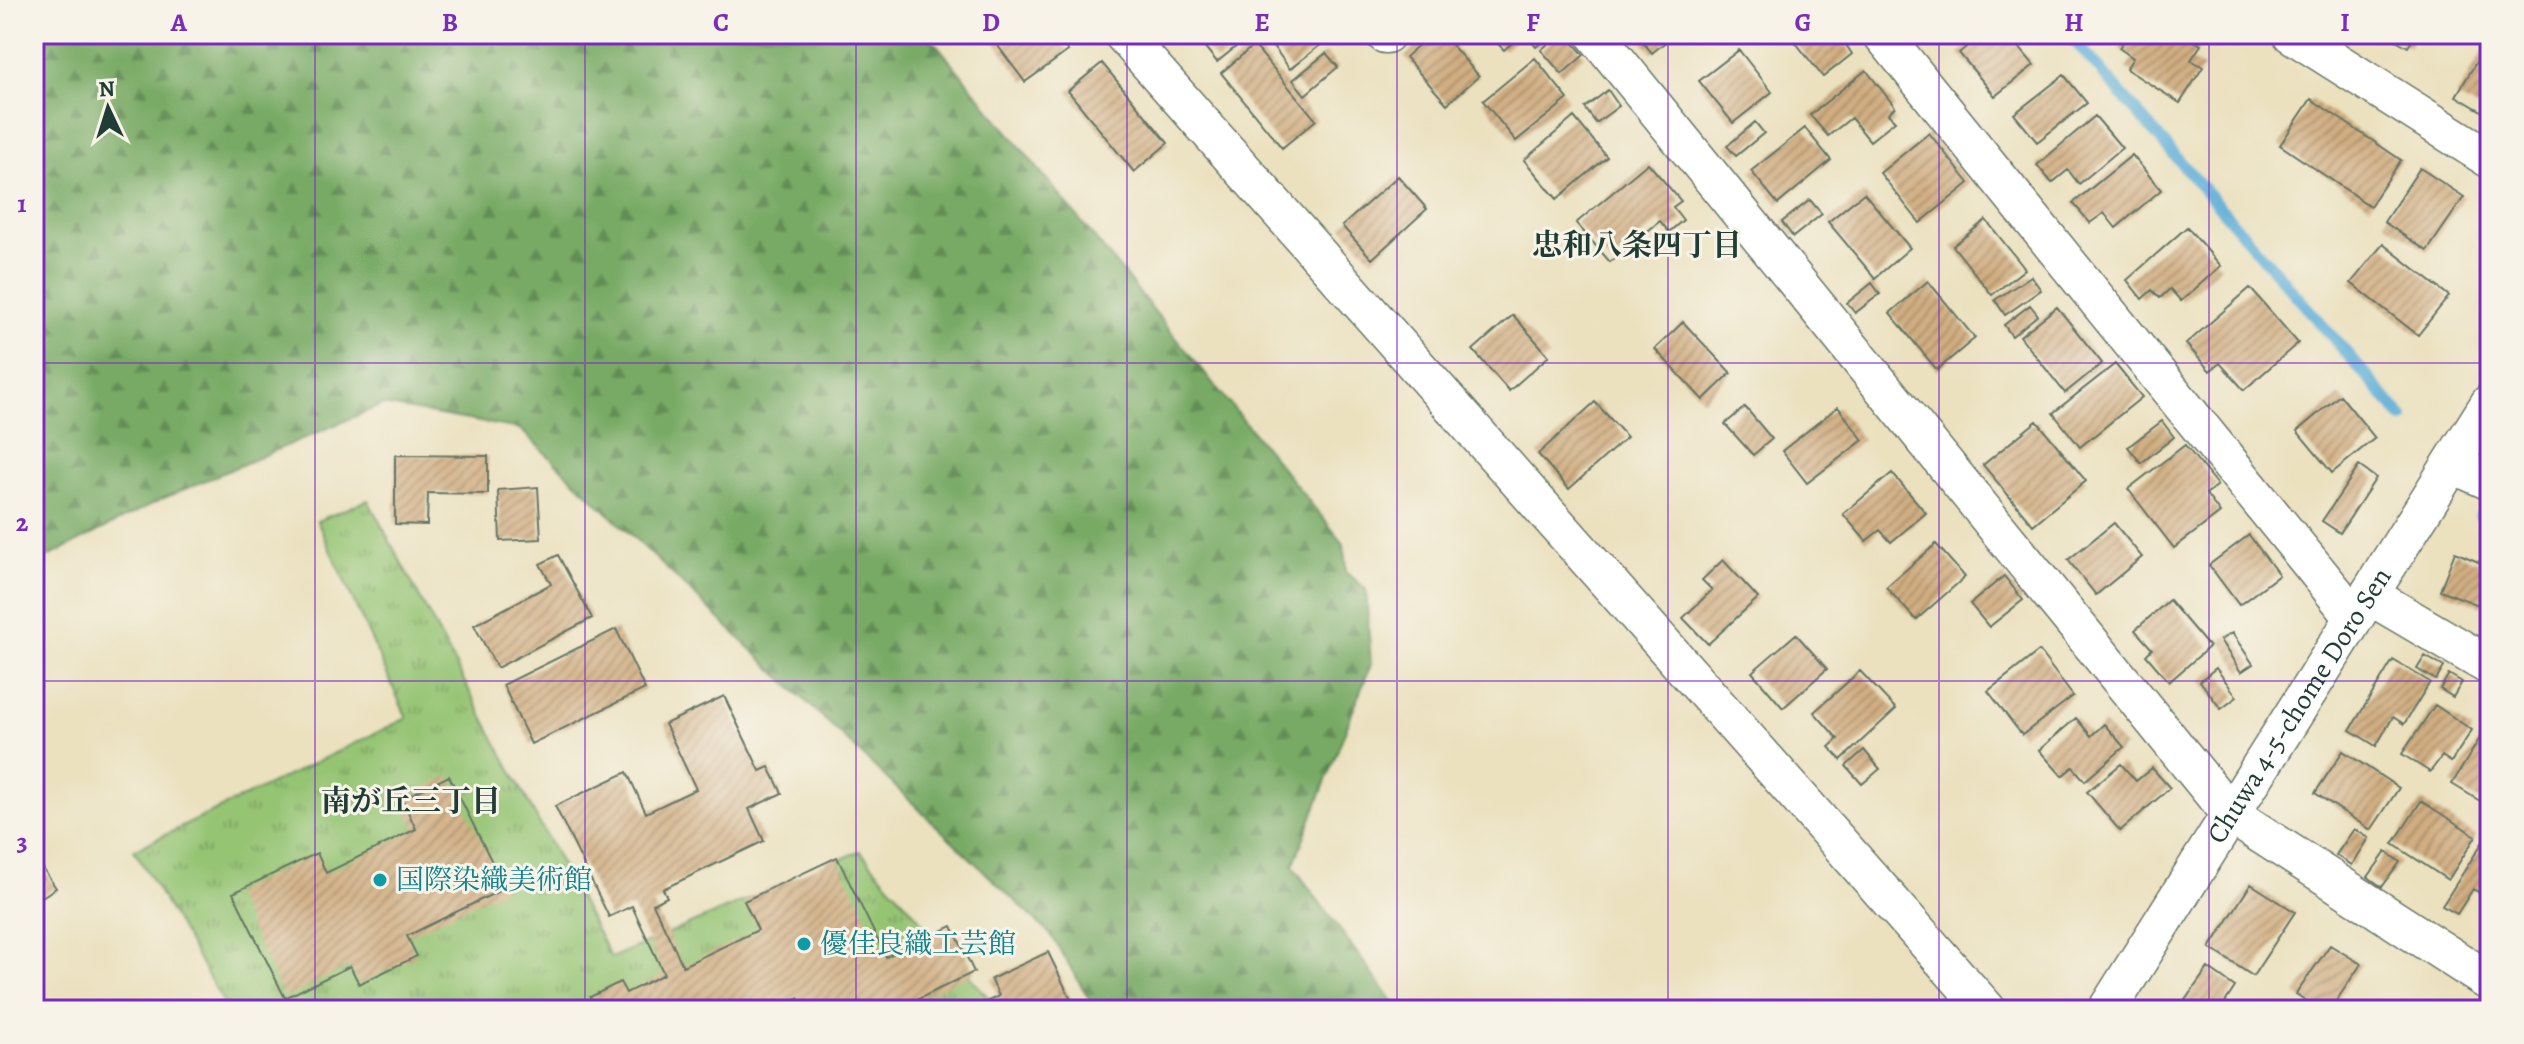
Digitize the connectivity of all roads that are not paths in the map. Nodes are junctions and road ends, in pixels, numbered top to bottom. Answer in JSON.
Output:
{"nodes":[{"id":1,"x":1123,"y":34,"type":"edge"},
{"id":2,"x":1595,"y":34,"type":"edge"},
{"id":3,"x":1882,"y":34,"type":"edge"},
{"id":4,"x":2292,"y":34,"type":"edge"},
{"id":5,"x":2490,"y":159,"type":"edge"},
{"id":6,"x":2490,"y":403,"type":"edge"},
{"id":7,"x":2452,"y":464,"type":"junction"},
{"id":8,"x":2490,"y":481,"type":"edge"},
{"id":9,"x":2362,"y":606,"type":"junction"},
{"id":10,"x":2490,"y":666,"type":"edge"},
{"id":11,"x":2230,"y":814,"type":"junction"},
{"id":12,"x":2490,"y":982,"type":"edge"},
{"id":13,"x":1987,"y":1010,"type":"edge"},
{"id":14,"x":2107,"y":1010,"type":"edge"}],
"edges":[{"from":1,"to":13,"type":"street"},
{"from":2,"to":11,"type":"street"},
{"from":3,"to":9,"type":"street"},
{"from":4,"to":5,"type":"street"},
{"from":6,"to":7,"type":"street","name":"Chuwa 4-5-chome Doro Sen"},
{"from":7,"to":8,"type":"street"},
{"from":7,"to":9,"type":"street","name":"Chuwa 4-5-chome Doro Sen"},
{"from":9,"to":10,"type":"street"},
{"from":9,"to":11,"type":"street","name":"Chuwa 4-5-chome Doro Sen"},
{"from":11,"to":12,"type":"street"},
{"from":11,"to":14,"type":"street","name":"Chuwa 4-5-chome Doro Sen"}]}
